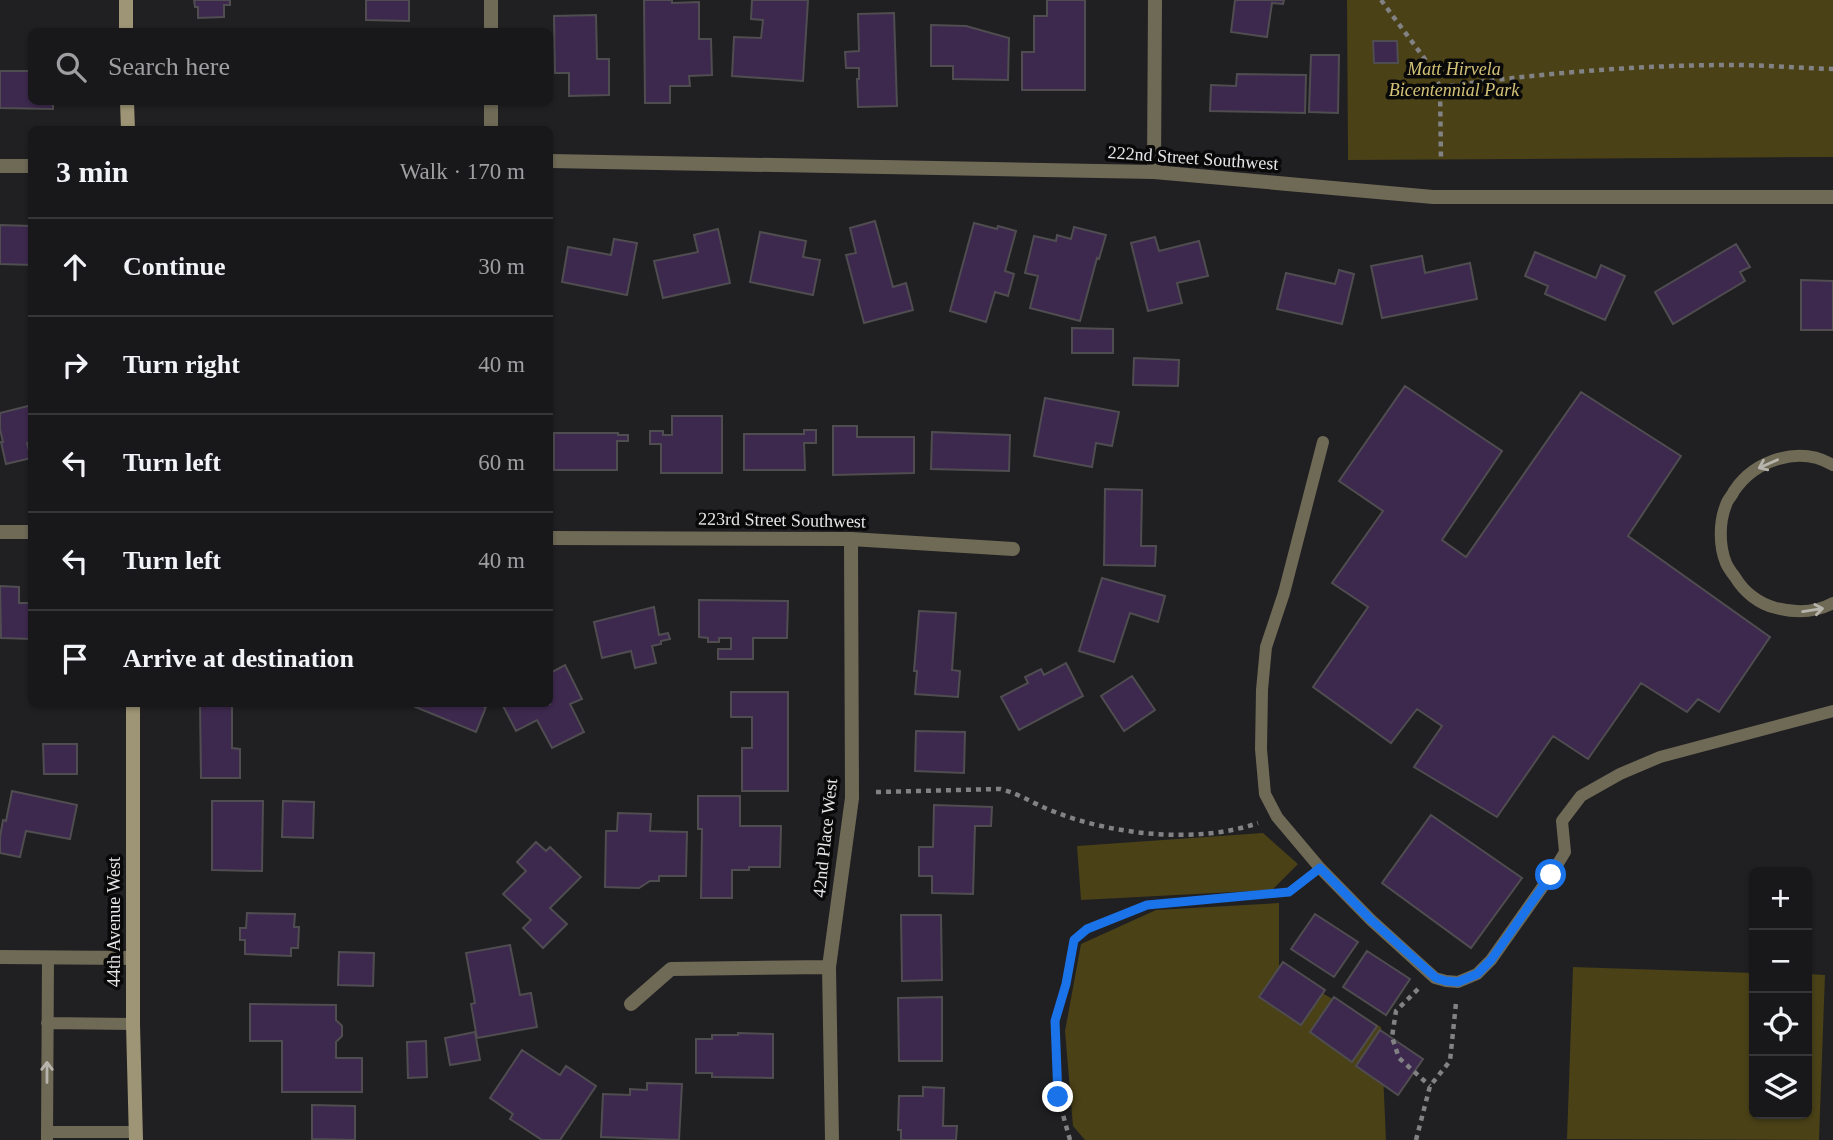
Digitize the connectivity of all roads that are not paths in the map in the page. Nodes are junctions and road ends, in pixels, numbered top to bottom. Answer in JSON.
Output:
{"nodes":[{"id":1,"x":126,"y":0,"type":"edge"},
{"id":2,"x":491,"y":0,"type":"edge"},
{"id":3,"x":1155,"y":0,"type":"edge"},
{"id":4,"x":126,"y":28,"type":"edge"},
{"id":5,"x":491,"y":28,"type":"edge"},
{"id":6,"x":127,"y":105,"type":"edge"},
{"id":7,"x":491,"y":105,"type":"edge"},
{"id":8,"x":128,"y":126,"type":"edge"},
{"id":9,"x":491,"y":126,"type":"edge"},
{"id":10,"x":553,"y":161,"type":"edge"},
{"id":11,"x":0,"y":166,"type":"edge"},
{"id":12,"x":28,"y":166,"type":"edge"},
{"id":13,"x":1154,"y":172,"type":"junction"},
{"id":14,"x":1833,"y":197,"type":"edge"},
{"id":15,"x":1323,"y":442,"type":"dead end"},
{"id":16,"x":1833,"y":465,"type":"edge"},
{"id":17,"x":0,"y":532,"type":"edge"},
{"id":18,"x":28,"y":532,"type":"edge"},
{"id":19,"x":553,"y":538,"type":"edge"},
{"id":20,"x":851,"y":539,"type":"junction"},
{"id":21,"x":1013,"y":549,"type":"dead end"},
{"id":22,"x":1833,"y":603,"type":"edge"},
{"id":23,"x":132,"y":707,"type":"edge"},
{"id":24,"x":1833,"y":710,"type":"edge"},
{"id":25,"x":0,"y":957,"type":"edge"},
{"id":26,"x":48,"y":957,"type":"junction"},
{"id":27,"x":133,"y":958,"type":"junction"},
{"id":28,"x":829,"y":967,"type":"junction"},
{"id":29,"x":631,"y":1004,"type":"dead end"},
{"id":30,"x":47,"y":1023,"type":"junction"},
{"id":31,"x":133,"y":1024,"type":"junction"},
{"id":32,"x":48,"y":1136,"type":"edge"},
{"id":33,"x":136,"y":1136,"type":"edge"},
{"id":34,"x":832,"y":1140,"type":"edge"}],
"edges":[{"from":1,"to":4,"type":"main road"},
{"from":2,"to":5,"type":"street"},
{"from":3,"to":13,"type":"street"},
{"from":6,"to":8,"type":"main road"},
{"from":7,"to":9,"type":"street"},
{"from":10,"to":13,"type":"street","name":"222nd Street Southwest"},
{"from":11,"to":12,"type":"street"},
{"from":13,"to":14,"type":"street","name":"222nd Street Southwest"},
{"from":15,"to":24,"type":"lane"},
{"from":16,"to":22,"type":"lane","one_way":true},
{"from":17,"to":18,"type":"street"},
{"from":19,"to":20,"type":"street","name":"223rd Street Southwest"},
{"from":20,"to":21,"type":"street","name":"223rd Street Southwest"},
{"from":20,"to":28,"type":"street","name":"42nd Place West"},
{"from":23,"to":27,"type":"main road","name":"44th Avenue West"},
{"from":25,"to":26,"type":"street"},
{"from":26,"to":27,"type":"street"},
{"from":26,"to":30,"type":"lane"},
{"from":27,"to":31,"type":"main road","name":"44th Avenue West"},
{"from":28,"to":29,"type":"street"},
{"from":28,"to":34,"type":"street","name":"42nd Place West"},
{"from":30,"to":31,"type":"lane"},
{"from":32,"to":30,"type":"lane","one_way":true},
{"from":31,"to":33,"type":"main road","name":"44th Avenue West"},
{"from":32,"to":33,"type":"lane"}]}
